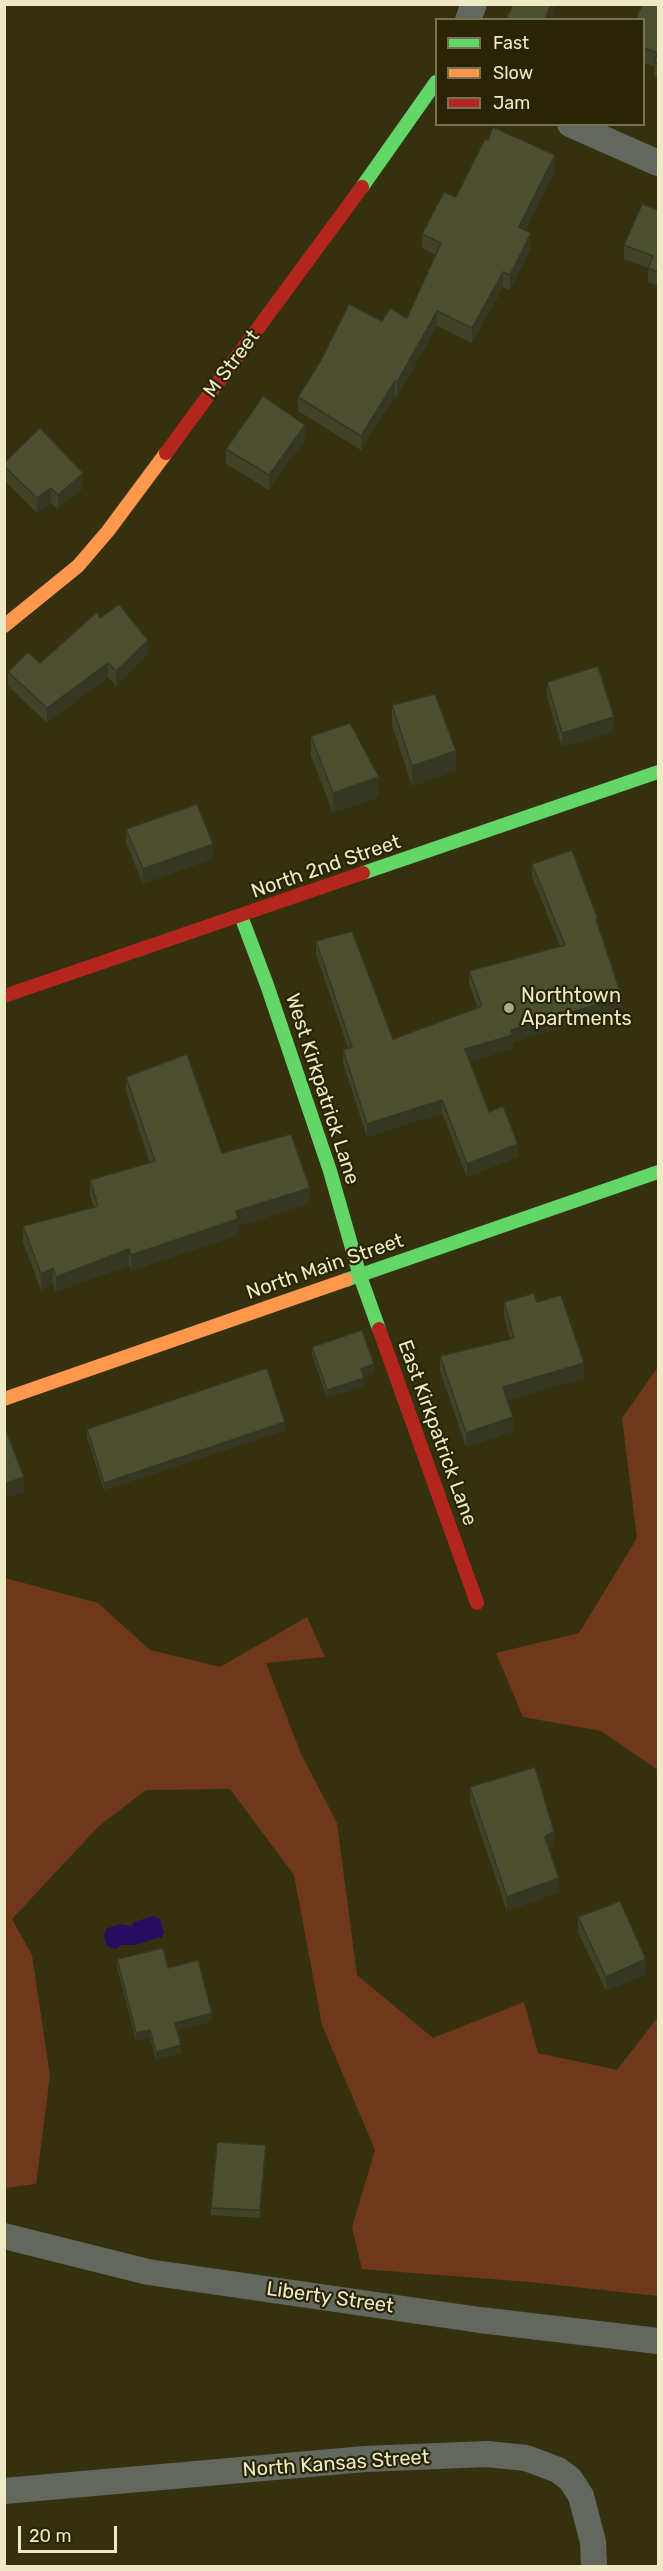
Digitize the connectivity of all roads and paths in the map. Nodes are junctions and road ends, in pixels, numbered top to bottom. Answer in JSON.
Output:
{"nodes":[{"id":1,"x":435,"y":83,"type":"edge"},
{"id":2,"x":575,"y":126,"type":"edge"},
{"id":3,"x":658,"y":163,"type":"edge"},
{"id":4,"x":4,"y":626,"type":"edge"},
{"id":5,"x":658,"y":772,"type":"edge"},
{"id":6,"x":241,"y":916,"type":"junction"},
{"id":7,"x":4,"y":996,"type":"edge"},
{"id":8,"x":658,"y":1172,"type":"edge"},
{"id":9,"x":360,"y":1276,"type":"junction"},
{"id":10,"x":4,"y":1399,"type":"edge"},
{"id":11,"x":477,"y":1603,"type":"dead end"},
{"id":12,"x":4,"y":2236,"type":"edge"},
{"id":13,"x":658,"y":2341,"type":"edge"},
{"id":14,"x":4,"y":2491,"type":"edge"},
{"id":15,"x":594,"y":2566,"type":"edge"}],
"edges":[{"from":1,"to":4,"type":"street","name":"M Street"},
{"from":2,"to":3,"type":"street"},
{"from":5,"to":6,"type":"street","name":"North 2nd Street"},
{"from":6,"to":7,"type":"street","name":"North 2nd Street"},
{"from":6,"to":9,"type":"street","name":"West Kirkpatrick Lane"},
{"from":8,"to":9,"type":"street","name":"North Main Street"},
{"from":9,"to":10,"type":"street","name":"North Main Street"},
{"from":9,"to":11,"type":"street","name":"East Kirkpatrick Lane"},
{"from":12,"to":13,"type":"street","name":"Liberty Street"},
{"from":14,"to":15,"type":"street","name":"North Kansas Street"}]}
